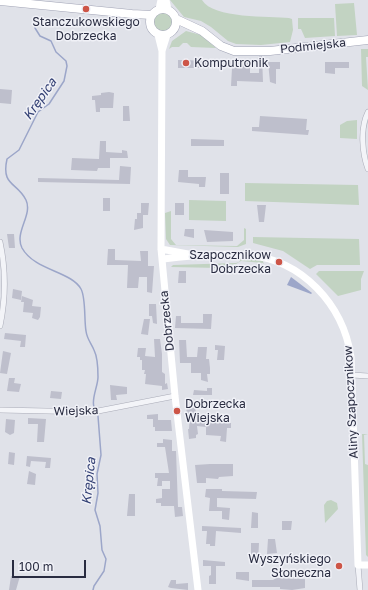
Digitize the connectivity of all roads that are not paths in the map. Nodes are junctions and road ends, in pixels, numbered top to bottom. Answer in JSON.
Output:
{"nodes":[{"id":1,"x":18,"y":0,"type":"edge"},
{"id":2,"x":161,"y":0,"type":"edge"},
{"id":3,"x":166,"y":0,"type":"edge"},
{"id":4,"x":0,"y":1,"type":"edge"},
{"id":5,"x":27,"y":3,"type":"junction"},
{"id":6,"x":163,"y":10,"type":"junction"},
{"id":7,"x":132,"y":14,"type":"junction"},
{"id":8,"x":152,"y":15,"type":"junction"},
{"id":9,"x":176,"y":19,"type":"junction"},
{"id":10,"x":149,"y":24,"type":"junction"},
{"id":11,"x":193,"y":27,"type":"junction"},
{"id":12,"x":175,"y":28,"type":"junction"},
{"id":13,"x":158,"y":35,"type":"junction"},
{"id":14,"x":167,"y":35,"type":"junction"},
{"id":15,"x":368,"y":40,"type":"edge"},
{"id":16,"x":162,"y":51,"type":"junction"},
{"id":17,"x":368,"y":112,"type":"edge"},
{"id":18,"x":368,"y":169,"type":"edge"},
{"id":19,"x":0,"y":242,"type":"edge"},
{"id":20,"x":161,"y":249,"type":"junction"},
{"id":21,"x":190,"y":255,"type":"junction"},
{"id":22,"x":162,"y":259,"type":"junction"},
{"id":23,"x":0,"y":326,"type":"edge"},
{"id":24,"x":352,"y":375,"type":"junction"},
{"id":25,"x":368,"y":376,"type":"edge"},
{"id":26,"x":175,"y":396,"type":"junction"},
{"id":27,"x":0,"y":410,"type":"edge"},
{"id":28,"x":358,"y":565,"type":"junction"},
{"id":29,"x":368,"y":565,"type":"edge"},
{"id":30,"x":198,"y":590,"type":"edge"},
{"id":31,"x":360,"y":590,"type":"edge"}],
"edges":[{"from":1,"to":5,"type":"main road"},
{"from":2,"to":6,"type":"street"},
{"from":3,"to":6,"type":"street"},
{"from":4,"to":5,"type":"main road"},
{"from":5,"to":7,"type":"main road"},
{"from":6,"to":8,"type":"main road"},
{"from":6,"to":9,"type":"main road"},
{"from":7,"to":8,"type":"main road"},
{"from":7,"to":10,"type":"main road"},
{"from":8,"to":10,"type":"main road"},
{"from":9,"to":11,"type":"main road","name":"Podmiejska"},
{"from":9,"to":12,"type":"main road"},
{"from":10,"to":13,"type":"main road"},
{"from":11,"to":12,"type":"main road"},
{"from":11,"to":15,"type":"main road","name":"Podmiejska"},
{"from":12,"to":14,"type":"main road"},
{"from":13,"to":14,"type":"main road"},
{"from":13,"to":16,"type":"street"},
{"from":14,"to":16,"type":"street"},
{"from":16,"to":20,"type":"street","name":"Dobrzecka"},
{"from":17,"to":18,"type":"street"},
{"from":19,"to":23,"type":"street"},
{"from":20,"to":21,"type":"street","name":"Aliny Szapocznikow"},
{"from":20,"to":22,"type":"street","name":"Dobrzecka"},
{"from":21,"to":22,"type":"street","name":"Aliny Szapocznikow"},
{"from":21,"to":24,"type":"street","name":"Aliny Szapocznikow"},
{"from":22,"to":26,"type":"street","name":"Dobrzecka"},
{"from":24,"to":25,"type":"street"},
{"from":24,"to":28,"type":"street","name":"Aliny Szapocznikow"},
{"from":26,"to":27,"type":"street","name":"Wiejska"},
{"from":26,"to":30,"type":"street","name":"Dobrzecka"},
{"from":28,"to":29,"type":"street"},
{"from":28,"to":31,"type":"street","name":"Aliny Szapocznikow"}]}
